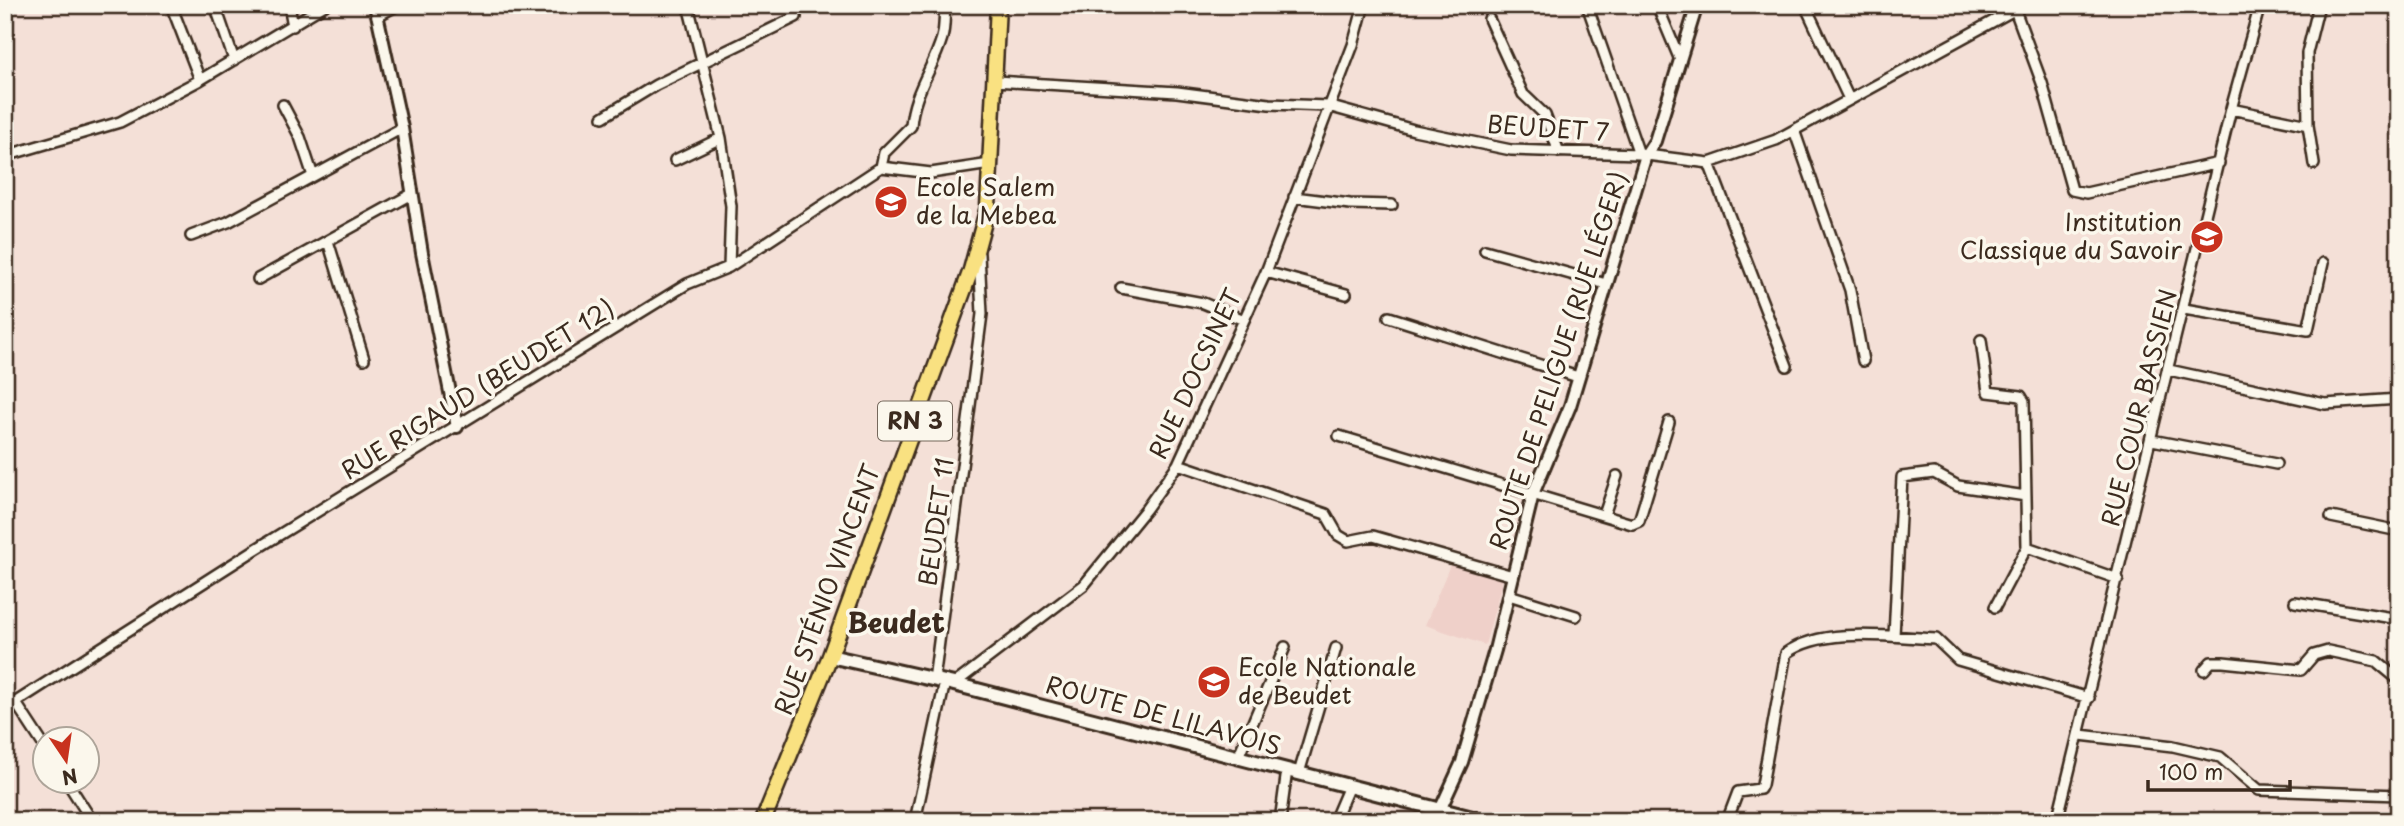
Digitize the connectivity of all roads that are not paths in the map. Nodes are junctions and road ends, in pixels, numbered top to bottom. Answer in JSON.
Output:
{"nodes":[{"id":1,"x":171,"y":5,"type":"edge"},
{"id":2,"x":215,"y":5,"type":"edge"},
{"id":3,"x":289,"y":5,"type":"edge"},
{"id":4,"x":325,"y":5,"type":"edge"},
{"id":5,"x":398,"y":5,"type":"edge"},
{"id":6,"x":688,"y":5,"type":"edge"},
{"id":7,"x":945,"y":5,"type":"edge"},
{"id":8,"x":998,"y":5,"type":"edge"},
{"id":9,"x":1364,"y":5,"type":"edge"},
{"id":10,"x":1587,"y":5,"type":"edge"},
{"id":11,"x":1657,"y":5,"type":"edge"},
{"id":12,"x":1697,"y":5,"type":"edge"},
{"id":13,"x":1805,"y":5,"type":"edge"},
{"id":14,"x":2260,"y":5,"type":"edge"},
{"id":15,"x":2319,"y":5,"type":"edge"},
{"id":16,"x":2019,"y":8,"type":"edge"},
{"id":17,"x":376,"y":10,"type":"edge"},
{"id":18,"x":796,"y":18,"type":"dead end"},
{"id":19,"x":1489,"y":19,"type":"dead end"},
{"id":20,"x":293,"y":26,"type":"junction"},
{"id":21,"x":234,"y":60,"type":"junction"},
{"id":22,"x":1680,"y":61,"type":"junction"},
{"id":23,"x":702,"y":62,"type":"junction"},
{"id":24,"x":200,"y":80,"type":"junction"},
{"id":25,"x":995,"y":81,"type":"junction"},
{"id":26,"x":1849,"y":99,"type":"junction"},
{"id":27,"x":283,"y":105,"type":"dead end"},
{"id":28,"x":1328,"y":106,"type":"junction"},
{"id":29,"x":2231,"y":109,"type":"junction"},
{"id":30,"x":603,"y":117,"type":"dead end"},
{"id":31,"x":2308,"y":125,"type":"junction"},
{"id":32,"x":402,"y":128,"type":"junction"},
{"id":33,"x":1794,"y":130,"type":"junction"},
{"id":34,"x":721,"y":138,"type":"junction"},
{"id":35,"x":1559,"y":152,"type":"junction"},
{"id":36,"x":1642,"y":154,"type":"junction"},
{"id":37,"x":5,"y":156,"type":"edge"},
{"id":38,"x":675,"y":160,"type":"dead end"},
{"id":39,"x":1709,"y":163,"type":"junction"},
{"id":40,"x":2219,"y":163,"type":"junction"},
{"id":41,"x":990,"y":164,"type":"junction"},
{"id":42,"x":2314,"y":164,"type":"dead end"},
{"id":43,"x":881,"y":167,"type":"junction"},
{"id":44,"x":313,"y":176,"type":"junction"},
{"id":45,"x":412,"y":194,"type":"junction"},
{"id":46,"x":1294,"y":197,"type":"junction"},
{"id":47,"x":1392,"y":205,"type":"dead end"},
{"id":48,"x":191,"y":236,"type":"dead end"},
{"id":49,"x":328,"y":241,"type":"junction"},
{"id":50,"x":978,"y":244,"type":"junction"},
{"id":51,"x":1485,"y":250,"type":"dead end"},
{"id":52,"x":2323,"y":263,"type":"dead end"},
{"id":53,"x":729,"y":267,"type":"junction"},
{"id":54,"x":1266,"y":272,"type":"junction"},
{"id":55,"x":258,"y":279,"type":"dead end"},
{"id":56,"x":1606,"y":284,"type":"junction"},
{"id":57,"x":1121,"y":288,"type":"dead end"},
{"id":58,"x":1346,"y":294,"type":"dead end"},
{"id":59,"x":2183,"y":309,"type":"junction"},
{"id":60,"x":1390,"y":317,"type":"dead end"},
{"id":61,"x":1244,"y":320,"type":"junction"},
{"id":62,"x":1981,"y":340,"type":"dead end"},
{"id":63,"x":365,"y":359,"type":"dead end"},
{"id":64,"x":1863,"y":361,"type":"dead end"},
{"id":65,"x":1787,"y":366,"type":"dead end"},
{"id":66,"x":2169,"y":370,"type":"junction"},
{"id":67,"x":1578,"y":377,"type":"junction"},
{"id":68,"x":2399,"y":398,"type":"edge"},
{"id":69,"x":1670,"y":422,"type":"dead end"},
{"id":70,"x":457,"y":427,"type":"junction"},
{"id":71,"x":1339,"y":436,"type":"dead end"},
{"id":72,"x":2152,"y":440,"type":"junction"},
{"id":73,"x":1178,"y":464,"type":"junction"},
{"id":74,"x":2276,"y":464,"type":"dead end"},
{"id":75,"x":1617,"y":476,"type":"dead end"},
{"id":76,"x":1533,"y":495,"type":"junction"},
{"id":77,"x":2026,"y":496,"type":"junction"},
{"id":78,"x":1604,"y":515,"type":"junction"},
{"id":79,"x":2331,"y":517,"type":"dead end"},
{"id":80,"x":2399,"y":531,"type":"edge"},
{"id":81,"x":2027,"y":547,"type":"junction"},
{"id":82,"x":1513,"y":576,"type":"junction"},
{"id":83,"x":2118,"y":579,"type":"junction"},
{"id":84,"x":1508,"y":595,"type":"junction"},
{"id":85,"x":2295,"y":602,"type":"dead end"},
{"id":86,"x":1995,"y":607,"type":"dead end"},
{"id":87,"x":1576,"y":616,"type":"dead end"},
{"id":88,"x":2399,"y":619,"type":"edge"},
{"id":89,"x":1894,"y":636,"type":"junction"},
{"id":90,"x":1285,"y":647,"type":"dead end"},
{"id":91,"x":1336,"y":648,"type":"dead end"},
{"id":92,"x":830,"y":656,"type":"junction"},
{"id":93,"x":2204,"y":670,"type":"dead end"},
{"id":94,"x":2399,"y":680,"type":"edge"},
{"id":95,"x":944,"y":682,"type":"junction"},
{"id":96,"x":2089,"y":698,"type":"junction"},
{"id":97,"x":16,"y":703,"type":"junction"},
{"id":98,"x":5,"y":709,"type":"edge"},
{"id":99,"x":32,"y":728,"type":"edge"},
{"id":100,"x":2080,"y":735,"type":"junction"},
{"id":101,"x":1238,"y":757,"type":"junction"},
{"id":102,"x":1293,"y":772,"type":"junction"},
{"id":103,"x":1349,"y":786,"type":"junction"},
{"id":104,"x":75,"y":794,"type":"edge"},
{"id":105,"x":2399,"y":795,"type":"edge"},
{"id":106,"x":1438,"y":815,"type":"edge"},
{"id":107,"x":92,"y":821,"type":"edge"},
{"id":108,"x":763,"y":821,"type":"edge"},
{"id":109,"x":915,"y":821,"type":"edge"},
{"id":110,"x":1280,"y":821,"type":"edge"},
{"id":111,"x":1334,"y":821,"type":"edge"},
{"id":112,"x":1484,"y":821,"type":"edge"},
{"id":113,"x":1727,"y":821,"type":"edge"},
{"id":114,"x":2057,"y":821,"type":"edge"}],
"edges":[{"from":1,"to":24,"type":"street"},
{"from":2,"to":21,"type":"street"},
{"from":3,"to":20,"type":"street"},
{"from":4,"to":20,"type":"street"},
{"from":5,"to":17,"type":"street"},
{"from":6,"to":23,"type":"street"},
{"from":7,"to":43,"type":"street"},
{"from":8,"to":25,"type":"main road","name":"RUE STÉNIO VINCENT","number":"RN 3"},
{"from":9,"to":28,"type":"street","name":"RUE DOCSINET"},
{"from":10,"to":36,"type":"street"},
{"from":11,"to":22,"type":"street"},
{"from":12,"to":22,"type":"street","name":"ROUTE DE PELIGUE (RUE LÉGER)"},
{"from":13,"to":26,"type":"street"},
{"from":14,"to":29,"type":"street","name":"RUE COUR BASSIEN"},
{"from":15,"to":31,"type":"street"},
{"from":16,"to":26,"type":"street","name":"BEUDET 7"},
{"from":16,"to":40,"type":"street"},
{"from":17,"to":32,"type":"street"},
{"from":18,"to":23,"type":"street"},
{"from":19,"to":35,"type":"street"},
{"from":20,"to":21,"type":"street"},
{"from":21,"to":24,"type":"street"},
{"from":22,"to":36,"type":"street","name":"ROUTE DE PELIGUE (RUE LÉGER)"},
{"from":23,"to":30,"type":"street"},
{"from":23,"to":34,"type":"street"},
{"from":24,"to":37,"type":"street"},
{"from":25,"to":28,"type":"street","name":"BEUDET 7"},
{"from":25,"to":41,"type":"main road","name":"RUE STÉNIO VINCENT","number":"RN 3"},
{"from":26,"to":33,"type":"street","name":"BEUDET 7"},
{"from":27,"to":44,"type":"street"},
{"from":28,"to":35,"type":"street","name":"BEUDET 7"},
{"from":28,"to":46,"type":"street","name":"RUE DOCSINET"},
{"from":29,"to":31,"type":"street"},
{"from":29,"to":40,"type":"street","name":"RUE COUR BASSIEN"},
{"from":31,"to":42,"type":"street"},
{"from":32,"to":44,"type":"street"},
{"from":32,"to":45,"type":"street"},
{"from":33,"to":39,"type":"street","name":"BEUDET 7"},
{"from":33,"to":64,"type":"street"},
{"from":34,"to":38,"type":"street"},
{"from":34,"to":53,"type":"street"},
{"from":35,"to":36,"type":"street","name":"BEUDET 7"},
{"from":36,"to":39,"type":"street","name":"BEUDET 7"},
{"from":36,"to":56,"type":"street","name":"ROUTE DE PELIGUE (RUE LÉGER)"},
{"from":39,"to":65,"type":"street"},
{"from":40,"to":59,"type":"street","name":"RUE COUR BASSIEN"},
{"from":41,"to":43,"type":"street"},
{"from":41,"to":50,"type":"main road","name":"RUE STÉNIO VINCENT","number":"RN 3"},
{"from":43,"to":53,"type":"street","name":"RUE RIGAUD (BEUDET 12)"},
{"from":44,"to":48,"type":"street"},
{"from":45,"to":49,"type":"street"},
{"from":45,"to":70,"type":"street"},
{"from":46,"to":47,"type":"street"},
{"from":46,"to":54,"type":"street","name":"RUE DOCSINET"},
{"from":49,"to":55,"type":"street"},
{"from":49,"to":63,"type":"street"},
{"from":50,"to":92,"type":"main road","name":"RUE STÉNIO VINCENT","number":"RN 3"},
{"from":50,"to":95,"type":"street","name":"BEUDET 11"},
{"from":51,"to":56,"type":"street"},
{"from":52,"to":59,"type":"street"},
{"from":53,"to":70,"type":"street","name":"RUE RIGAUD (BEUDET 12)"},
{"from":54,"to":58,"type":"street"},
{"from":54,"to":61,"type":"street","name":"RUE DOCSINET"},
{"from":56,"to":67,"type":"street","name":"ROUTE DE PELIGUE (RUE LÉGER)"},
{"from":57,"to":61,"type":"street"},
{"from":59,"to":66,"type":"street","name":"RUE COUR BASSIEN"},
{"from":60,"to":67,"type":"street"},
{"from":61,"to":73,"type":"street","name":"RUE DOCSINET"},
{"from":62,"to":77,"type":"street"},
{"from":66,"to":68,"type":"street"},
{"from":66,"to":72,"type":"street","name":"RUE COUR BASSIEN"},
{"from":67,"to":76,"type":"street","name":"ROUTE DE PELIGUE (RUE LÉGER)"},
{"from":69,"to":78,"type":"street"},
{"from":70,"to":97,"type":"street","name":"RUE RIGAUD (BEUDET 12)"},
{"from":71,"to":76,"type":"street"},
{"from":72,"to":74,"type":"street"},
{"from":72,"to":83,"type":"street","name":"RUE COUR BASSIEN"},
{"from":73,"to":82,"type":"street"},
{"from":73,"to":95,"type":"street","name":"RUE DOCSINET"},
{"from":75,"to":78,"type":"street"},
{"from":76,"to":78,"type":"street"},
{"from":76,"to":82,"type":"street","name":"ROUTE DE PELIGUE (RUE LÉGER)"},
{"from":77,"to":81,"type":"street"},
{"from":77,"to":89,"type":"street"},
{"from":79,"to":80,"type":"street"},
{"from":81,"to":83,"type":"street"},
{"from":81,"to":86,"type":"street"},
{"from":82,"to":84,"type":"street","name":"ROUTE DE PELIGUE (RUE LÉGER)"},
{"from":83,"to":96,"type":"street","name":"RUE COUR BASSIEN"},
{"from":84,"to":87,"type":"street"},
{"from":84,"to":106,"type":"street","name":"ROUTE DE PELIGUE (RUE LÉGER)"},
{"from":85,"to":88,"type":"street"},
{"from":89,"to":96,"type":"street"},
{"from":89,"to":113,"type":"street"},
{"from":90,"to":101,"type":"street"},
{"from":91,"to":102,"type":"street"},
{"from":92,"to":95,"type":"main road","name":"ROUTE DE LILAVOIS"},
{"from":92,"to":108,"type":"main road","name":"RUE STÉNIO VINCENT","number":"RN 3"},
{"from":93,"to":94,"type":"street"},
{"from":95,"to":101,"type":"main road","name":"ROUTE DE LILAVOIS"},
{"from":95,"to":109,"type":"street","name":"BEUDET 11"},
{"from":96,"to":100,"type":"street","name":"RUE COUR BASSIEN"},
{"from":97,"to":98,"type":"street","name":"RUE RIGAUD (BEUDET 12)"},
{"from":97,"to":99,"type":"street"},
{"from":100,"to":105,"type":"street"},
{"from":100,"to":114,"type":"street","name":"RUE COUR BASSIEN"},
{"from":101,"to":102,"type":"main road","name":"ROUTE DE LILAVOIS"},
{"from":102,"to":103,"type":"main road","name":"ROUTE DE LILAVOIS"},
{"from":102,"to":110,"type":"street"},
{"from":103,"to":106,"type":"main road","name":"ROUTE DE LILAVOIS"},
{"from":103,"to":111,"type":"street"},
{"from":104,"to":107,"type":"street"},
{"from":106,"to":112,"type":"main road","name":"ROUTE DE LILAVOIS"}]}
